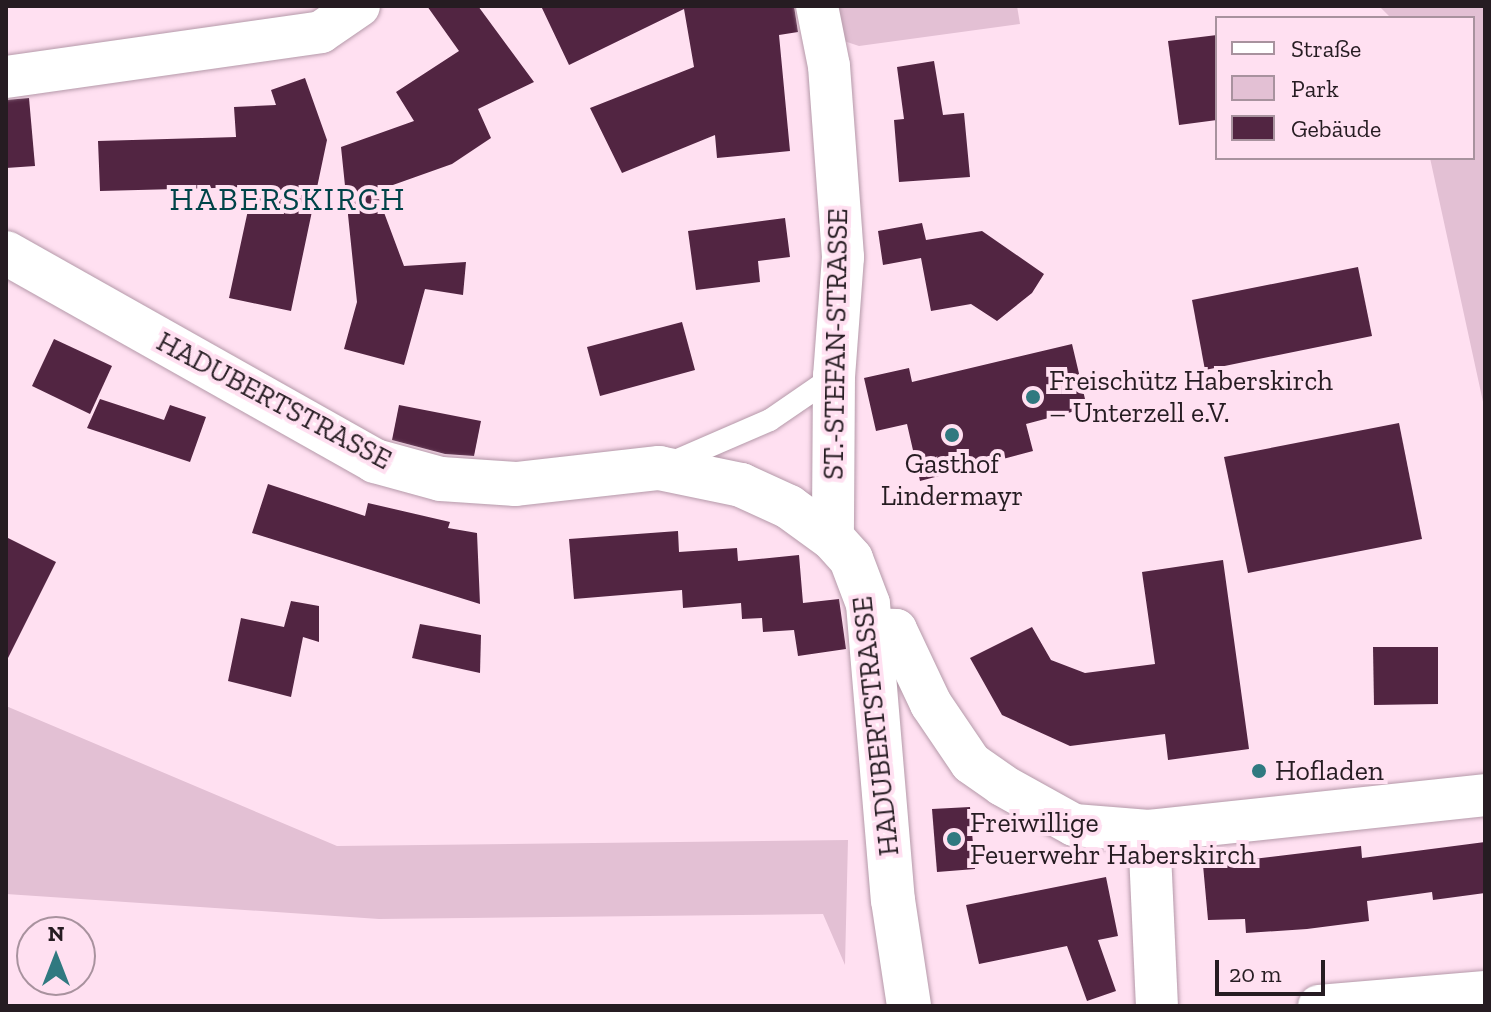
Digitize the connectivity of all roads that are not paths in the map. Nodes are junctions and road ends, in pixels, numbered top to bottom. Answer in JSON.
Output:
{"nodes":[{"id":1,"x":359,"y":6,"type":"edge"},
{"id":2,"x":817,"y":6,"type":"edge"},
{"id":3,"x":6,"y":77,"type":"edge"},
{"id":4,"x":6,"y":253,"type":"edge"},
{"id":5,"x":834,"y":376,"type":"junction"},
{"id":6,"x":659,"y":468,"type":"junction"},
{"id":7,"x":833,"y":539,"type":"junction"},
{"id":8,"x":871,"y":629,"type":"junction"},
{"id":9,"x":1485,"y":795,"type":"edge"},
{"id":10,"x":1149,"y":831,"type":"junction"},
{"id":11,"x":1485,"y":992,"type":"edge"},
{"id":12,"x":909,"y":1006,"type":"edge"},
{"id":13,"x":1157,"y":1006,"type":"edge"},
{"id":14,"x":1319,"y":1006,"type":"edge"}],
"edges":[{"from":1,"to":3,"type":"street"},
{"from":2,"to":5,"type":"street","name":"ST.-STEFAN-STRASSE"},
{"from":4,"to":6,"type":"street","name":"HADUBERTSTRASSE"},
{"from":5,"to":6,"type":"lane"},
{"from":5,"to":7,"type":"street","name":"ST.-STEFAN-STRASSE"},
{"from":6,"to":7,"type":"street","name":"HADUBERTSTRASSE"},
{"from":7,"to":8,"type":"street","name":"HADUBERTSTRASSE"},
{"from":8,"to":10,"type":"street"},
{"from":8,"to":12,"type":"street","name":"HADUBERTSTRASSE"},
{"from":9,"to":10,"type":"street"},
{"from":10,"to":13,"type":"street"},
{"from":11,"to":14,"type":"street"}]}
